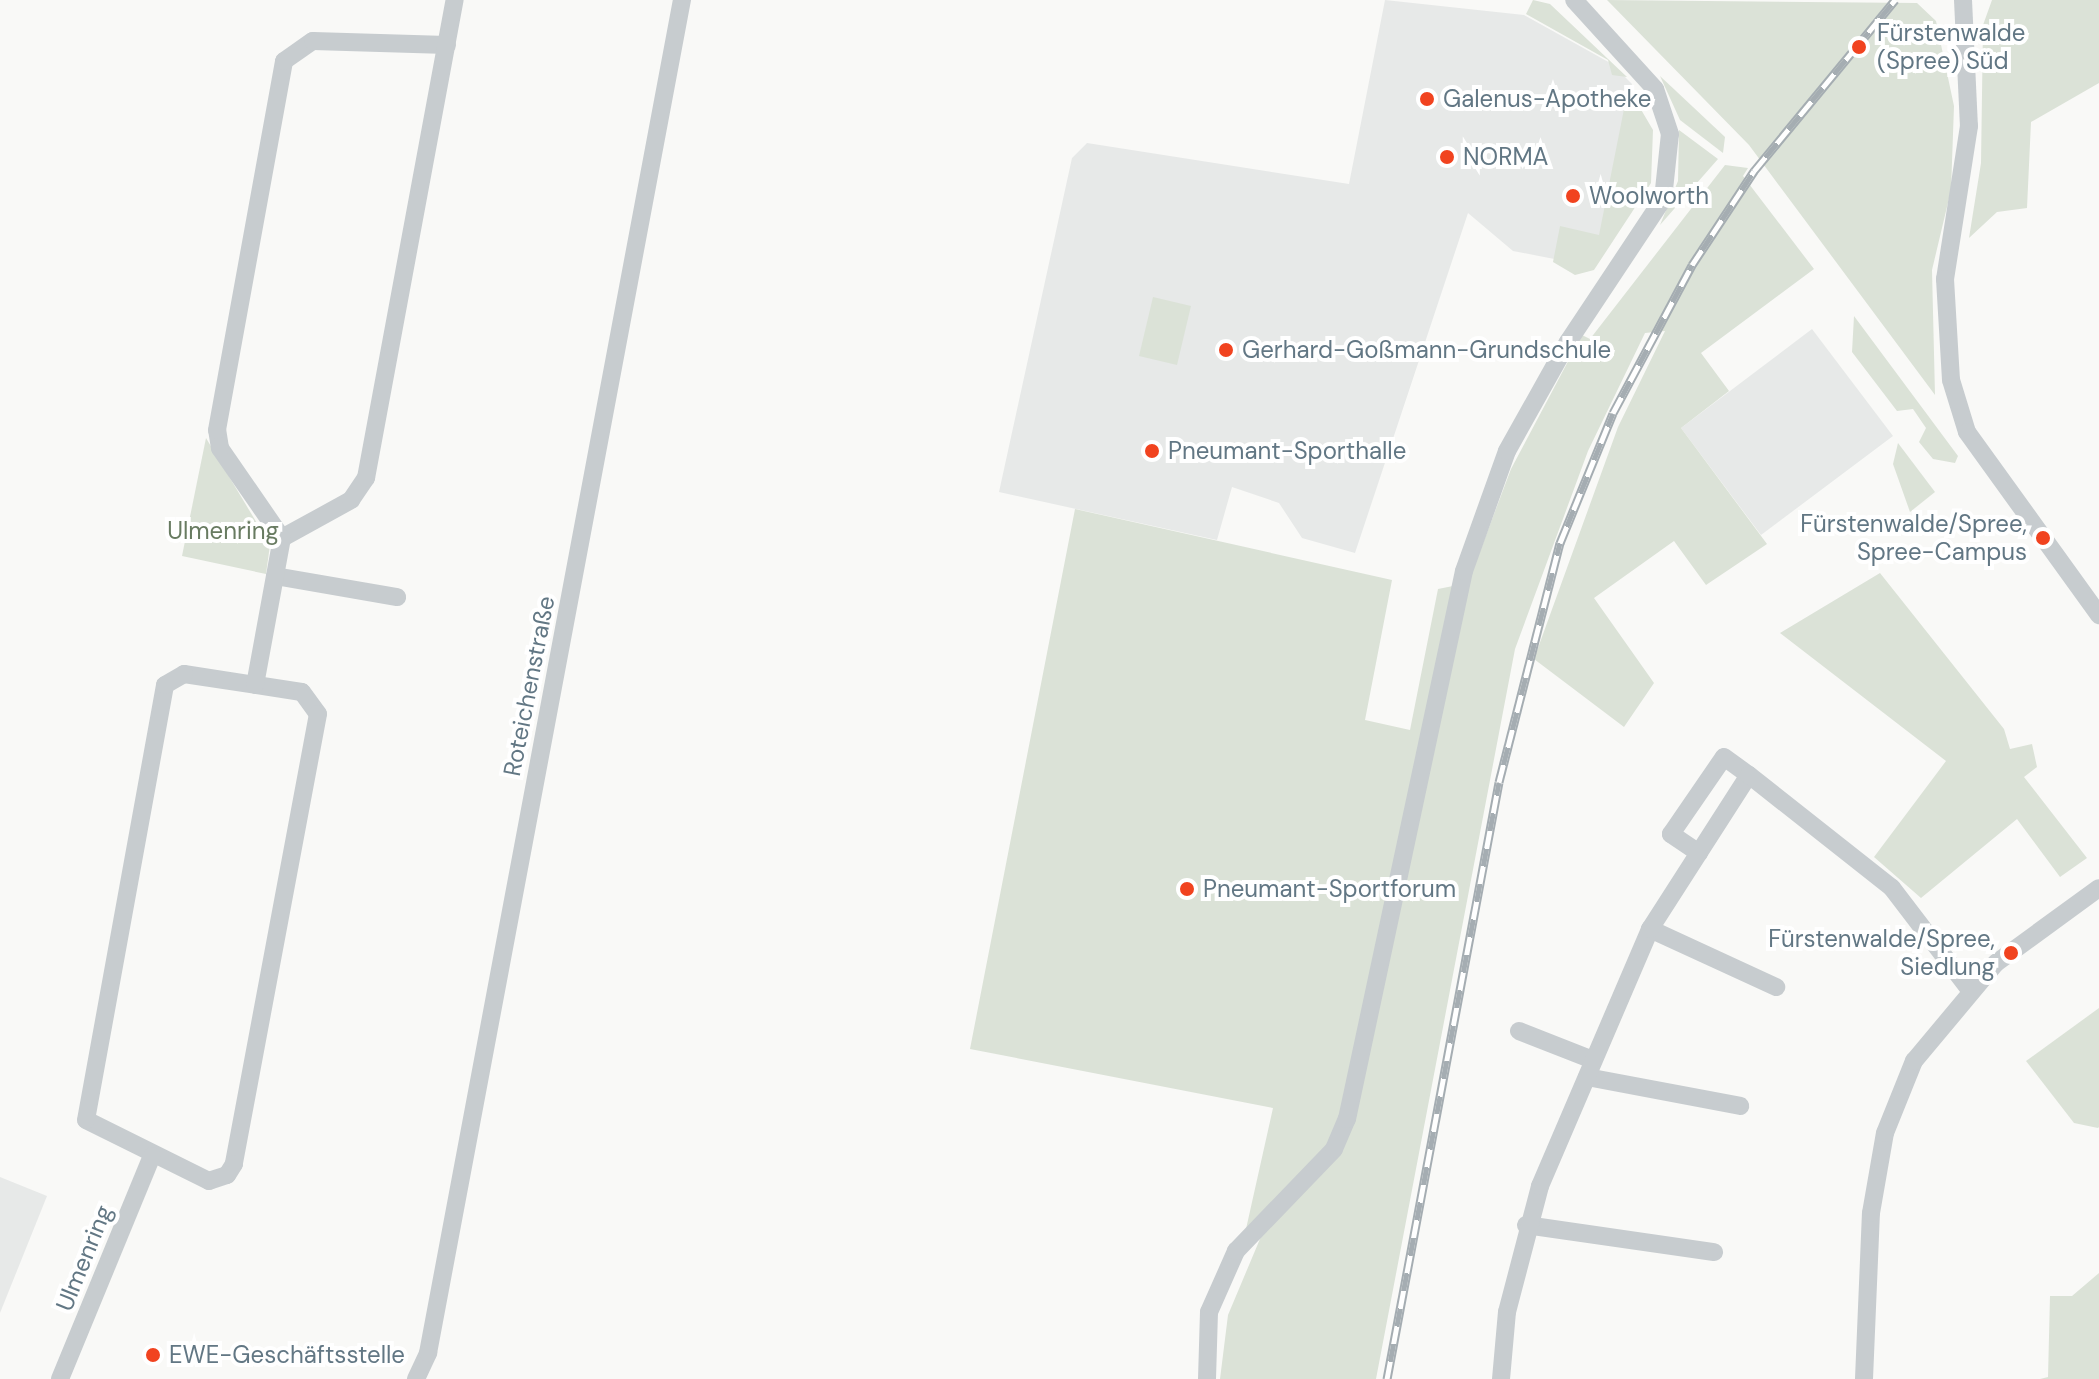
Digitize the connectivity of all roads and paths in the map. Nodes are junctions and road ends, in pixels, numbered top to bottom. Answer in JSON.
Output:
{"nodes":[{"id":1,"x":455,"y":0,"type":"edge"},
{"id":2,"x":682,"y":0,"type":"edge"},
{"id":3,"x":1574,"y":0,"type":"edge"},
{"id":4,"x":1963,"y":0,"type":"edge"},
{"id":5,"x":447,"y":45,"type":"junction"},
{"id":6,"x":282,"y":538,"type":"junction"},
{"id":7,"x":275,"y":576,"type":"junction"},
{"id":8,"x":397,"y":597,"type":"dead end"},
{"id":9,"x":2099,"y":615,"type":"edge"},
{"id":10,"x":255,"y":685,"type":"junction"},
{"id":11,"x":1749,"y":775,"type":"junction"},
{"id":12,"x":1699,"y":853,"type":"junction"},
{"id":13,"x":2099,"y":888,"type":"edge"},
{"id":14,"x":1650,"y":929,"type":"junction"},
{"id":15,"x":1776,"y":987,"type":"dead end"},
{"id":16,"x":1970,"y":990,"type":"junction"},
{"id":17,"x":1519,"y":1031,"type":"dead end"},
{"id":18,"x":1590,"y":1069,"type":"junction"},
{"id":19,"x":1740,"y":1106,"type":"dead end"},
{"id":20,"x":152,"y":1156,"type":"junction"},
{"id":21,"x":1526,"y":1225,"type":"junction"},
{"id":22,"x":1714,"y":1252,"type":"dead end"},
{"id":23,"x":60,"y":1379,"type":"edge"},
{"id":24,"x":416,"y":1379,"type":"edge"},
{"id":25,"x":1207,"y":1379,"type":"edge"},
{"id":26,"x":1501,"y":1379,"type":"edge"},
{"id":27,"x":1864,"y":1379,"type":"edge"}],
"edges":[{"from":1,"to":5,"type":"street"},
{"from":2,"to":24,"type":"street","name":"Roteichenstraße"},
{"from":3,"to":25,"type":"street"},
{"from":4,"to":9,"type":"street"},
{"from":5,"to":6,"type":"street"},
{"from":5,"to":6,"type":"street"},
{"from":6,"to":7,"type":"street"},
{"from":7,"to":8,"type":"street"},
{"from":7,"to":10,"type":"street"},
{"from":10,"to":20,"type":"street"},
{"from":10,"to":20,"type":"street"},
{"from":11,"to":12,"type":"street"},
{"from":11,"to":12,"type":"street"},
{"from":11,"to":16,"type":"street"},
{"from":12,"to":14,"type":"street"},
{"from":13,"to":16,"type":"street"},
{"from":14,"to":15,"type":"street"},
{"from":14,"to":18,"type":"street"},
{"from":16,"to":27,"type":"street"},
{"from":17,"to":18,"type":"street"},
{"from":18,"to":19,"type":"street"},
{"from":18,"to":21,"type":"street"},
{"from":20,"to":23,"type":"street","name":"Ulmenring"},
{"from":21,"to":22,"type":"street"},
{"from":21,"to":26,"type":"street"}]}
